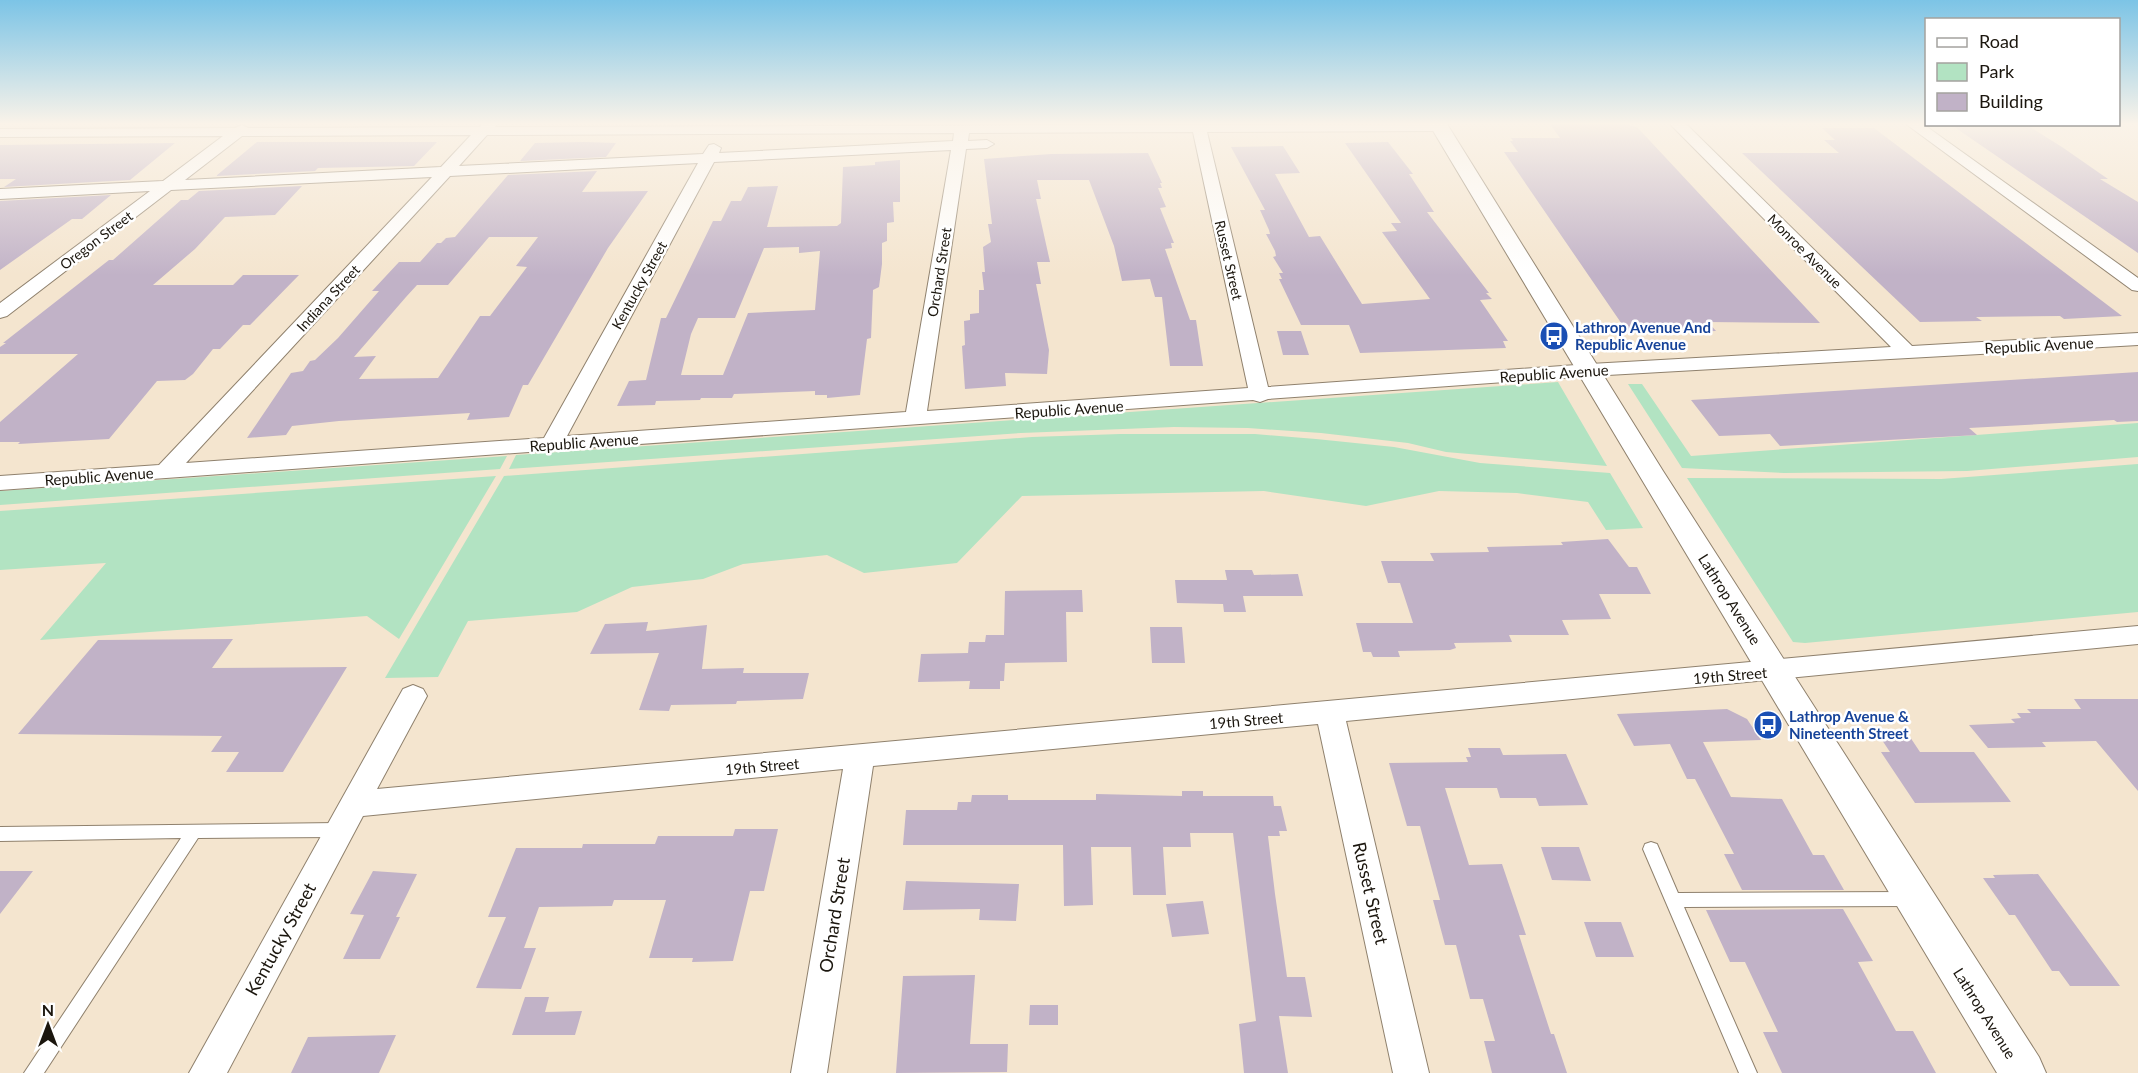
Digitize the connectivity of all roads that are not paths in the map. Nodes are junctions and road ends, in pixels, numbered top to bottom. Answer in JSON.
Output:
{"nodes":[{"id":1,"x":184,"y":174,"type":"edge"},
{"id":2,"x":405,"y":174,"type":"edge"},
{"id":3,"x":444,"y":174,"type":"edge"},
{"id":4,"x":699,"y":174,"type":"edge"},
{"id":5,"x":954,"y":174,"type":"edge"},
{"id":6,"x":1209,"y":174,"type":"edge"},
{"id":7,"x":1469,"y":174,"type":"edge"},
{"id":8,"x":1728,"y":174,"type":"edge"},
{"id":9,"x":1983,"y":174,"type":"edge"},
{"id":10,"x":168,"y":186,"type":"junction"},
{"id":11,"x":0,"y":194,"type":"edge"},
{"id":12,"x":2138,"y":286,"type":"edge"},
{"id":13,"x":0,"y":312,"type":"edge"},
{"id":14,"x":2138,"y":339,"type":"edge"},
{"id":15,"x":1907,"y":352,"type":"junction"},
{"id":16,"x":1590,"y":370,"type":"junction"},
{"id":17,"x":1260,"y":396,"type":"junction"},
{"id":18,"x":915,"y":420,"type":"junction"},
{"id":19,"x":551,"y":445,"type":"junction"},
{"id":20,"x":166,"y":471,"type":"junction"},
{"id":21,"x":0,"y":483,"type":"edge"},
{"id":22,"x":2138,"y":635,"type":"edge"},
{"id":23,"x":1775,"y":670,"type":"junction"},
{"id":24,"x":413,"y":696,"type":"dead end"},
{"id":25,"x":1330,"y":712,"type":"junction"},
{"id":26,"x":860,"y":757,"type":"junction"},
{"id":27,"x":347,"y":817,"type":"junction"},
{"id":28,"x":194,"y":832,"type":"junction"},
{"id":29,"x":0,"y":834,"type":"edge"},
{"id":30,"x":1651,"y":849,"type":"dead end"},
{"id":31,"x":1916,"y":899,"type":"junction"},
{"id":32,"x":1673,"y":900,"type":"junction"},
{"id":33,"x":33,"y":1073,"type":"edge"},
{"id":34,"x":207,"y":1073,"type":"edge"},
{"id":35,"x":809,"y":1073,"type":"edge"},
{"id":36,"x":1411,"y":1073,"type":"edge"},
{"id":37,"x":1748,"y":1073,"type":"edge"},
{"id":38,"x":2023,"y":1073,"type":"edge"}],
"edges":[{"from":1,"to":10,"type":"street","name":"Oregon Street"},
{"from":2,"to":10,"type":"street"},
{"from":3,"to":20,"type":"street","name":"Indiana Street"},
{"from":4,"to":19,"type":"street","name":"Kentucky Street"},
{"from":5,"to":18,"type":"street","name":"Orchard Street"},
{"from":6,"to":17,"type":"street","name":"Russet Street"},
{"from":7,"to":16,"type":"street","name":"Lathrop Avenue"},
{"from":8,"to":15,"type":"street","name":"Monroe Avenue"},
{"from":9,"to":12,"type":"street"},
{"from":10,"to":11,"type":"street"},
{"from":10,"to":13,"type":"street","name":"Oregon Street"},
{"from":14,"to":15,"type":"street","name":"Republic Avenue"},
{"from":15,"to":16,"type":"street","name":"Republic Avenue"},
{"from":16,"to":17,"type":"street","name":"Republic Avenue"},
{"from":16,"to":23,"type":"street","name":"Lathrop Avenue"},
{"from":17,"to":18,"type":"street","name":"Republic Avenue"},
{"from":18,"to":19,"type":"street","name":"Republic Avenue"},
{"from":19,"to":20,"type":"street","name":"Republic Avenue"},
{"from":20,"to":21,"type":"street","name":"Republic Avenue"},
{"from":22,"to":23,"type":"street","name":"19th Street"},
{"from":23,"to":25,"type":"street","name":"19th Street"},
{"from":23,"to":31,"type":"street","name":"Lathrop Avenue"},
{"from":24,"to":27,"type":"street","name":"Kentucky Street"},
{"from":25,"to":26,"type":"street","name":"19th Street"},
{"from":25,"to":36,"type":"street","name":"Russet Street"},
{"from":26,"to":27,"type":"street","name":"19th Street"},
{"from":26,"to":35,"type":"street","name":"Orchard Street"},
{"from":27,"to":28,"type":"lane"},
{"from":27,"to":34,"type":"street","name":"Kentucky Street"},
{"from":28,"to":29,"type":"lane"},
{"from":28,"to":33,"type":"lane"},
{"from":30,"to":32,"type":"lane"},
{"from":31,"to":32,"type":"lane"},
{"from":31,"to":38,"type":"street","name":"Lathrop Avenue"},
{"from":32,"to":37,"type":"lane"}]}
